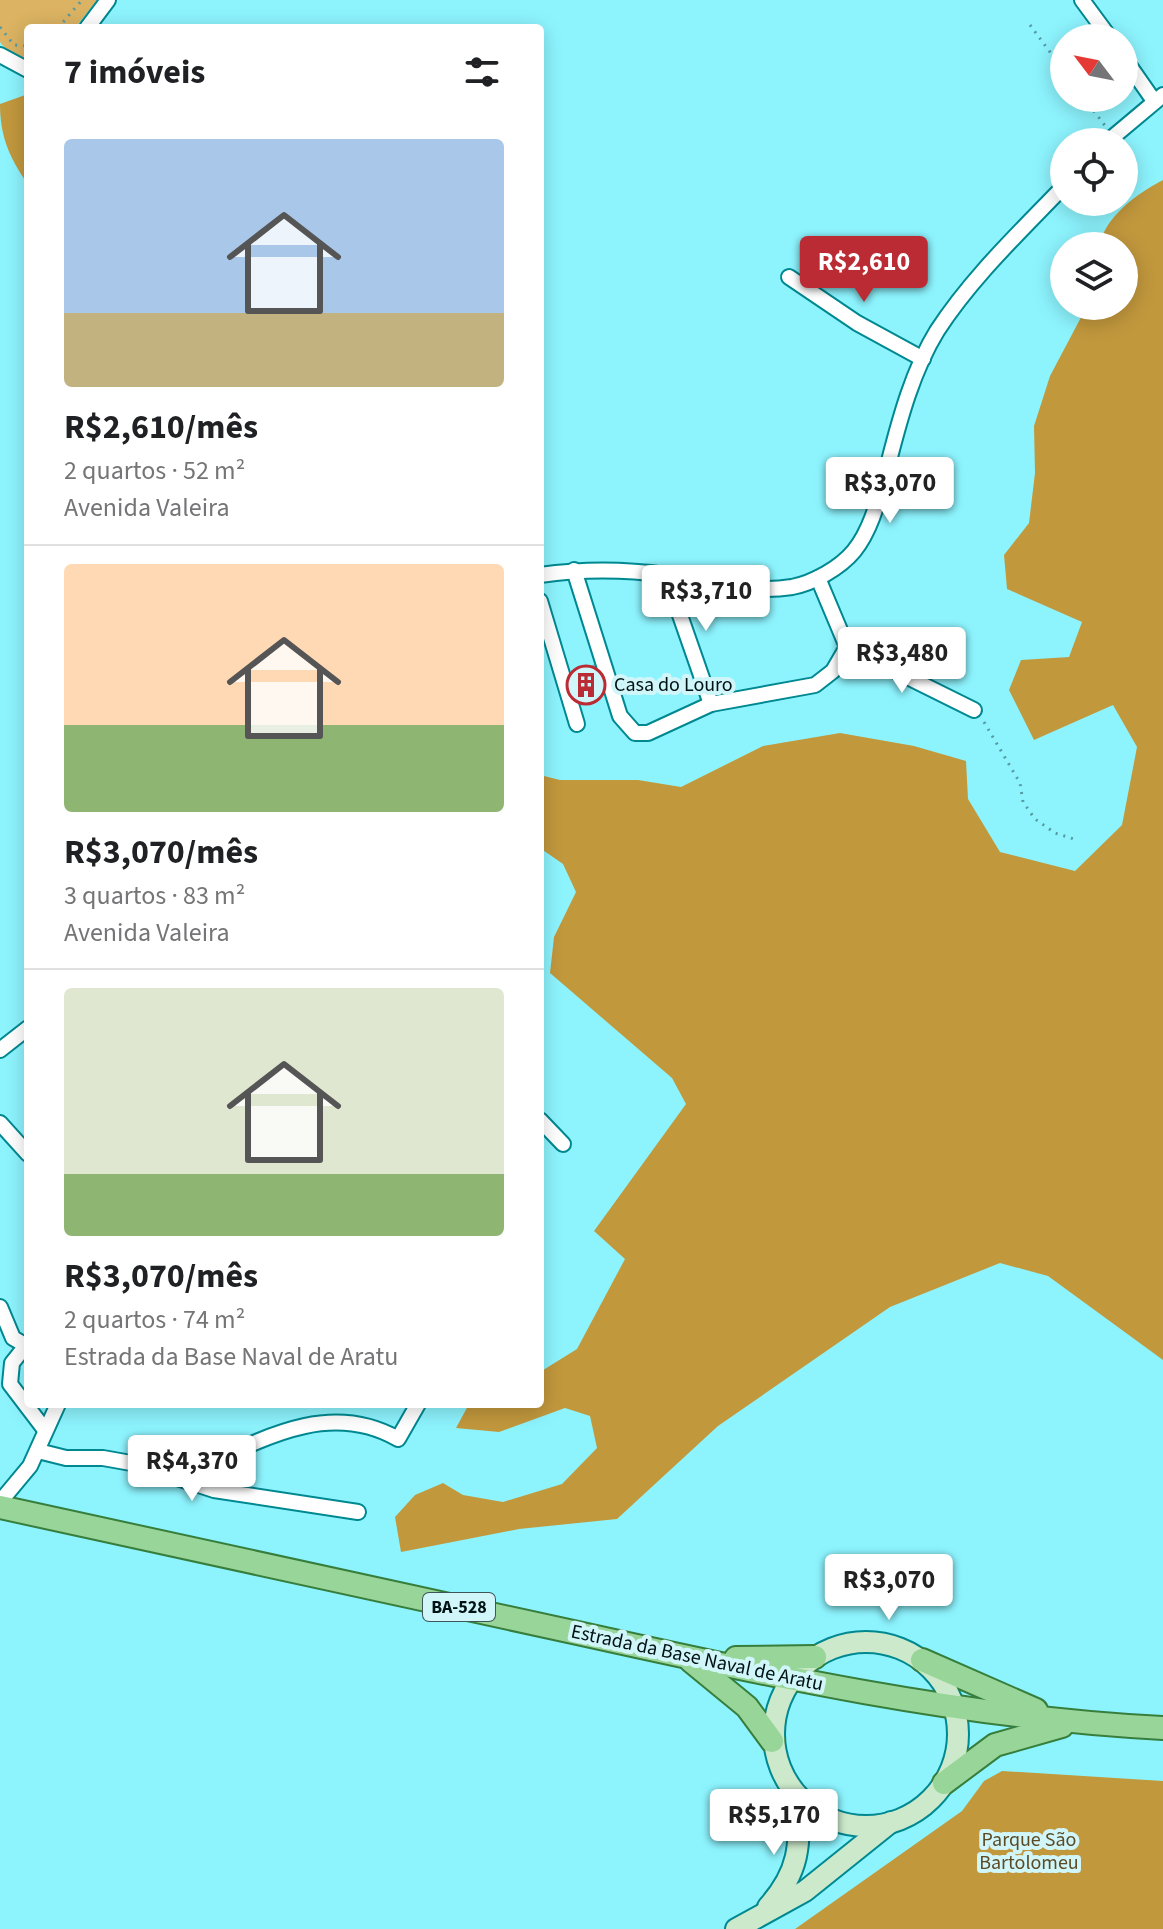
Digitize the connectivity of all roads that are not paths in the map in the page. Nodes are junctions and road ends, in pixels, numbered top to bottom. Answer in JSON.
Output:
{"nodes":[{"id":1,"x":108,"y":0,"type":"edge"},
{"id":2,"x":1082,"y":0,"type":"edge"},
{"id":3,"x":90,"y":24,"type":"edge"},
{"id":4,"x":1100,"y":24,"type":"edge"},
{"id":5,"x":0,"y":55,"type":"edge"},
{"id":6,"x":24,"y":68,"type":"edge"},
{"id":7,"x":1138,"y":74,"type":"edge"},
{"id":8,"x":1158,"y":98,"type":"edge"},
{"id":9,"x":1123,"y":128,"type":"edge"},
{"id":10,"x":1050,"y":201,"type":"edge"},
{"id":11,"x":789,"y":277,"type":"dead end"},
{"id":12,"x":923,"y":359,"type":"junction"},
{"id":13,"x":574,"y":570,"type":"junction"},
{"id":14,"x":544,"y":574,"type":"edge"},
{"id":15,"x":666,"y":575,"type":"junction"},
{"id":16,"x":818,"y":578,"type":"junction"},
{"id":17,"x":544,"y":614,"type":"edge"},
{"id":18,"x":847,"y":647,"type":"junction"},
{"id":19,"x":711,"y":704,"type":"junction"},
{"id":20,"x":974,"y":710,"type":"road end"},
{"id":21,"x":577,"y":724,"type":"dead end"},
{"id":22,"x":24,"y":1031,"type":"edge"},
{"id":23,"x":0,"y":1050,"type":"edge"},
{"id":24,"x":0,"y":1123,"type":"edge"},
{"id":25,"x":544,"y":1124,"type":"edge"},
{"id":26,"x":563,"y":1144,"type":"dead end"},
{"id":27,"x":24,"y":1150,"type":"edge"},
{"id":28,"x":0,"y":1307,"type":"edge"},
{"id":29,"x":24,"y":1343,"type":"edge"},
{"id":30,"x":24,"y":1348,"type":"edge"},
{"id":31,"x":24,"y":1402,"type":"edge"},
{"id":32,"x":28,"y":1408,"type":"edge"},
{"id":33,"x":56,"y":1408,"type":"edge"},
{"id":34,"x":416,"y":1408,"type":"edge"},
{"id":35,"x":45,"y":1430,"type":"junction"},
{"id":36,"x":38,"y":1451,"type":"junction"},
{"id":37,"x":179,"y":1478,"type":"junction"},
{"id":38,"x":0,"y":1504,"type":"edge"},
{"id":39,"x":358,"y":1512,"type":"dead end"},
{"id":40,"x":683,"y":1656,"type":"junction"},
{"id":41,"x":815,"y":1657,"type":"junction"},
{"id":42,"x":922,"y":1660,"type":"junction"},
{"id":43,"x":794,"y":1679,"type":"junction"},
{"id":44,"x":957,"y":1708,"type":"junction"},
{"id":45,"x":1070,"y":1723,"type":"junction"},
{"id":46,"x":1163,"y":1728,"type":"edge"},
{"id":47,"x":772,"y":1741,"type":"junction"},
{"id":48,"x":944,"y":1783,"type":"junction"},
{"id":49,"x":798,"y":1800,"type":"junction"},
{"id":50,"x":891,"y":1822,"type":"junction"},
{"id":51,"x":760,"y":1916,"type":"junction"},
{"id":52,"x":736,"y":1929,"type":"edge"}],
"edges":[{"from":1,"to":3,"type":"street"},
{"from":2,"to":4,"type":"street"},
{"from":5,"to":6,"type":"street"},
{"from":7,"to":8,"type":"street"},
{"from":8,"to":9,"type":"street"},
{"from":10,"to":12,"type":"street"},
{"from":11,"to":12,"type":"street"},
{"from":12,"to":16,"type":"street"},
{"from":13,"to":14,"type":"street"},
{"from":13,"to":15,"type":"street"},
{"from":13,"to":19,"type":"street"},
{"from":15,"to":16,"type":"street"},
{"from":15,"to":19,"type":"street"},
{"from":16,"to":18,"type":"street"},
{"from":17,"to":21,"type":"street"},
{"from":18,"to":19,"type":"street"},
{"from":18,"to":20,"type":"street"},
{"from":22,"to":23,"type":"street"},
{"from":24,"to":27,"type":"street"},
{"from":25,"to":26,"type":"street"},
{"from":28,"to":29,"type":"street"},
{"from":30,"to":31,"type":"street"},
{"from":32,"to":35,"type":"street"},
{"from":33,"to":35,"type":"street"},
{"from":34,"to":37,"type":"street"},
{"from":35,"to":36,"type":"street"},
{"from":36,"to":37,"type":"street"},
{"from":36,"to":38,"type":"street"},
{"from":37,"to":39,"type":"street"},
{"from":38,"to":40,"type":"main road","name":"Estrada da Base Naval de Aratu","number":"BA-528"},
{"from":40,"to":41,"type":"main road"},
{"from":40,"to":43,"type":"main road","name":"Estrada da Base Naval de Aratu","number":"BA-528"},
{"from":40,"to":47,"type":"main road"},
{"from":41,"to":42,"type":"main road"},
{"from":41,"to":43,"type":"main road"},
{"from":42,"to":44,"type":"main road"},
{"from":42,"to":45,"type":"main road"},
{"from":43,"to":44,"type":"main road","name":"Estrada da Base Naval de Aratu","number":"BA-528"},
{"from":43,"to":47,"type":"main road"},
{"from":44,"to":45,"type":"main road","name":"Estrada da Base Naval de Aratu","number":"BA-528"},
{"from":44,"to":48,"type":"main road"},
{"from":45,"to":46,"type":"main road","name":"Estrada da Base Naval de Aratu","number":"BA-528"},
{"from":45,"to":48,"type":"main road"},
{"from":47,"to":49,"type":"main road"},
{"from":48,"to":50,"type":"main road"},
{"from":49,"to":50,"type":"main road"},
{"from":49,"to":51,"type":"main road"},
{"from":50,"to":51,"type":"main road"},
{"from":51,"to":52,"type":"main road"}]}
